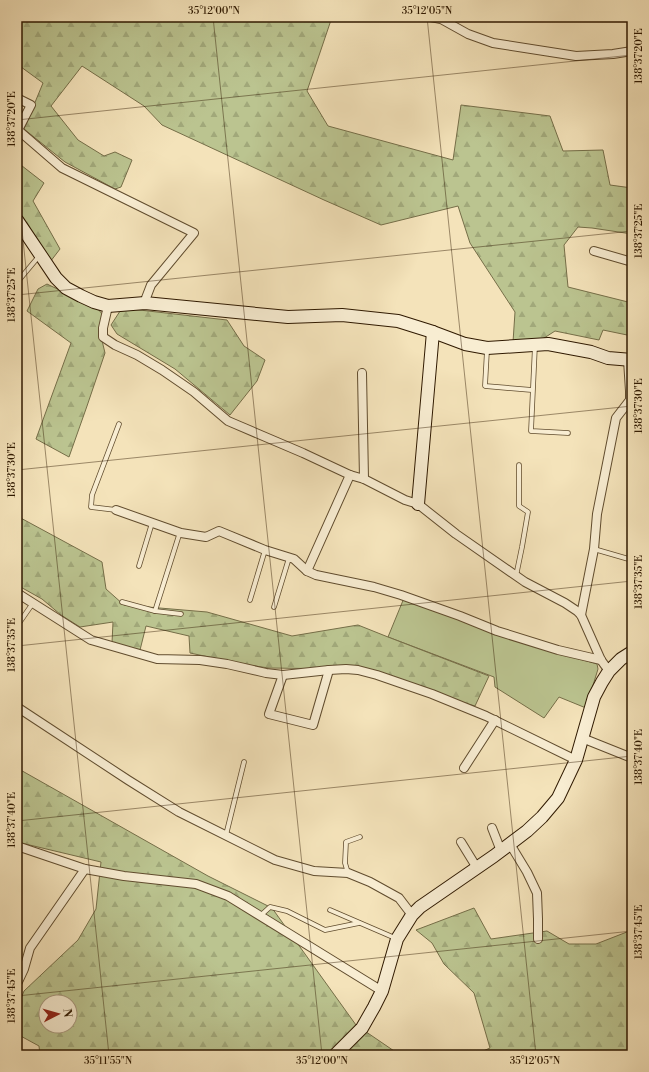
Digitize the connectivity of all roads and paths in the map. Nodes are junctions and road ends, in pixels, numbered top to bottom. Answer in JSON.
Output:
{"nodes":[{"id":1,"x":431,"y":17,"type":"edge"},
{"id":2,"x":632,"y":52,"type":"edge"},
{"id":3,"x":17,"y":98,"type":"edge"},
{"id":4,"x":17,"y":220,"type":"edge"},
{"id":5,"x":594,"y":251,"type":"dead end"},
{"id":6,"x":40,"y":255,"type":"junction"},
{"id":7,"x":632,"y":262,"type":"edge"},
{"id":8,"x":19,"y":280,"type":"dead end"},
{"id":9,"x":145,"y":304,"type":"junction"},
{"id":10,"x":108,"y":306,"type":"junction"},
{"id":11,"x":433,"y":332,"type":"junction"},
{"id":12,"x":535,"y":345,"type":"junction"},
{"id":13,"x":487,"y":348,"type":"junction"},
{"id":14,"x":630,"y":360,"type":"edge"},
{"id":15,"x":362,"y":373,"type":"dead end"},
{"id":16,"x":532,"y":390,"type":"junction"},
{"id":17,"x":119,"y":424,"type":"dead end"},
{"id":18,"x":568,"y":433,"type":"dead end"},
{"id":19,"x":519,"y":466,"type":"dead end"},
{"id":20,"x":350,"y":476,"type":"junction"},
{"id":21,"x":364,"y":479,"type":"junction"},
{"id":22,"x":418,"y":504,"type":"junction"},
{"id":23,"x":116,"y":510,"type":"joint"},
{"id":24,"x":152,"y":523,"type":"junction"},
{"id":25,"x":180,"y":532,"type":"junction"},
{"id":26,"x":594,"y":549,"type":"junction"},
{"id":27,"x":265,"y":550,"type":"junction"},
{"id":28,"x":289,"y":558,"type":"junction"},
{"id":29,"x":632,"y":560,"type":"edge"},
{"id":30,"x":138,"y":566,"type":"dead end"},
{"id":31,"x":307,"y":571,"type":"junction"},
{"id":32,"x":516,"y":576,"type":"junction"},
{"id":33,"x":17,"y":593,"type":"edge"},
{"id":34,"x":250,"y":600,"type":"dead end"},
{"id":35,"x":122,"y":602,"type":"dead end"},
{"id":36,"x":33,"y":603,"type":"junction"},
{"id":37,"x":274,"y":607,"type":"dead end"},
{"id":38,"x":155,"y":611,"type":"junction"},
{"id":39,"x":181,"y":614,"type":"dead end"},
{"id":40,"x":581,"y":615,"type":"junction"},
{"id":41,"x":17,"y":626,"type":"edge"},
{"id":42,"x":632,"y":652,"type":"edge"},
{"id":43,"x":601,"y":660,"type":"junction"},
{"id":44,"x":329,"y":670,"type":"junction"},
{"id":45,"x":609,"y":671,"type":"junction"},
{"id":46,"x":283,"y":675,"type":"junction"},
{"id":47,"x":17,"y":707,"type":"edge"},
{"id":48,"x":495,"y":720,"type":"junction"},
{"id":49,"x":582,"y":738,"type":"junction"},
{"id":50,"x":632,"y":758,"type":"edge"},
{"id":51,"x":576,"y":760,"type":"junction"},
{"id":52,"x":244,"y":762,"type":"dead end"},
{"id":53,"x":464,"y":768,"type":"dead end"},
{"id":54,"x":492,"y":828,"type":"dead end"},
{"id":55,"x":226,"y":835,"type":"junction"},
{"id":56,"x":360,"y":837,"type":"dead end"},
{"id":57,"x":461,"y":842,"type":"dead end"},
{"id":58,"x":17,"y":846,"type":"edge"},
{"id":59,"x":506,"y":847,"type":"junction"},
{"id":60,"x":477,"y":868,"type":"junction"},
{"id":61,"x":85,"y":869,"type":"junction"},
{"id":62,"x":348,"y":874,"type":"junction"},
{"id":63,"x":330,"y":910,"type":"dead end"},
{"id":64,"x":412,"y":915,"type":"junction"},
{"id":65,"x":260,"y":916,"type":"junction"},
{"id":66,"x":359,"y":922,"type":"junction"},
{"id":67,"x":538,"y":938,"type":"dead end"},
{"id":68,"x":397,"y":939,"type":"junction"},
{"id":69,"x":17,"y":984,"type":"edge"},
{"id":70,"x":382,"y":992,"type":"junction"},
{"id":71,"x":335,"y":1055,"type":"edge"}],
"edges":[{"from":1,"to":2,"type":"street"},
{"from":3,"to":9,"type":"street"},
{"from":4,"to":6,"type":"street"},
{"from":5,"to":7,"type":"street"},
{"from":6,"to":8,"type":"lane"},
{"from":6,"to":10,"type":"street"},
{"from":9,"to":10,"type":"street"},
{"from":9,"to":11,"type":"street"},
{"from":10,"to":20,"type":"street"},
{"from":11,"to":13,"type":"street"},
{"from":11,"to":22,"type":"street"},
{"from":12,"to":13,"type":"street"},
{"from":12,"to":14,"type":"street"},
{"from":12,"to":16,"type":"lane"},
{"from":13,"to":16,"type":"lane"},
{"from":14,"to":26,"type":"street"},
{"from":15,"to":21,"type":"street"},
{"from":16,"to":18,"type":"lane"},
{"from":17,"to":23,"type":"lane"},
{"from":19,"to":32,"type":"lane"},
{"from":20,"to":21,"type":"street"},
{"from":20,"to":31,"type":"street"},
{"from":21,"to":22,"type":"street"},
{"from":22,"to":32,"type":"street"},
{"from":23,"to":24,"type":"street"},
{"from":24,"to":25,"type":"street"},
{"from":24,"to":30,"type":"lane"},
{"from":25,"to":27,"type":"street"},
{"from":25,"to":38,"type":"lane"},
{"from":26,"to":29,"type":"lane"},
{"from":26,"to":40,"type":"street"},
{"from":27,"to":28,"type":"street"},
{"from":27,"to":34,"type":"lane"},
{"from":28,"to":31,"type":"street"},
{"from":28,"to":37,"type":"lane"},
{"from":31,"to":43,"type":"street"},
{"from":32,"to":40,"type":"street"},
{"from":33,"to":36,"type":"street"},
{"from":35,"to":38,"type":"lane"},
{"from":36,"to":41,"type":"lane"},
{"from":36,"to":46,"type":"street"},
{"from":38,"to":39,"type":"lane"},
{"from":40,"to":43,"type":"street"},
{"from":42,"to":45,"type":"street"},
{"from":43,"to":45,"type":"street"},
{"from":44,"to":46,"type":"street"},
{"from":44,"to":46,"type":"street"},
{"from":44,"to":48,"type":"street"},
{"from":45,"to":49,"type":"street"},
{"from":47,"to":55,"type":"street"},
{"from":48,"to":51,"type":"street"},
{"from":48,"to":53,"type":"street"},
{"from":49,"to":50,"type":"street"},
{"from":49,"to":51,"type":"street"},
{"from":51,"to":59,"type":"street"},
{"from":52,"to":55,"type":"lane"},
{"from":54,"to":59,"type":"street"},
{"from":55,"to":62,"type":"street"},
{"from":56,"to":62,"type":"lane"},
{"from":57,"to":60,"type":"street"},
{"from":58,"to":61,"type":"street"},
{"from":59,"to":60,"type":"street"},
{"from":59,"to":67,"type":"street"},
{"from":60,"to":64,"type":"street"},
{"from":61,"to":65,"type":"street"},
{"from":61,"to":69,"type":"street"},
{"from":62,"to":64,"type":"street"},
{"from":63,"to":66,"type":"lane"},
{"from":64,"to":68,"type":"street"},
{"from":65,"to":66,"type":"lane"},
{"from":65,"to":70,"type":"street"},
{"from":66,"to":68,"type":"lane"},
{"from":68,"to":70,"type":"street"},
{"from":70,"to":71,"type":"street"}]}
